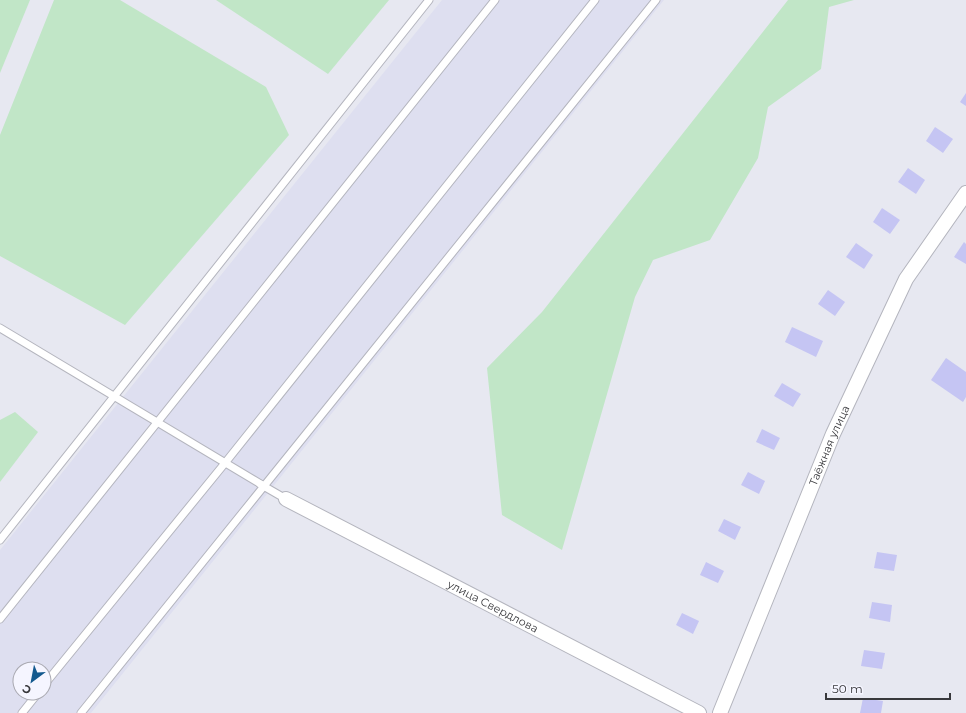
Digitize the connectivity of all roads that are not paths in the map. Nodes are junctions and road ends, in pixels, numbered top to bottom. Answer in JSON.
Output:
{"nodes":[{"id":1,"x":429,"y":0,"type":"edge"},
{"id":2,"x":495,"y":0,"type":"edge"},
{"id":3,"x":595,"y":0,"type":"edge"},
{"id":4,"x":656,"y":0,"type":"edge"},
{"id":5,"x":966,"y":193,"type":"edge"},
{"id":6,"x":0,"y":328,"type":"edge"},
{"id":7,"x":114,"y":396,"type":"junction"},
{"id":8,"x":157,"y":422,"type":"junction"},
{"id":9,"x":225,"y":463,"type":"junction"},
{"id":10,"x":264,"y":486,"type":"junction"},
{"id":11,"x":286,"y":499,"type":"joint"},
{"id":12,"x":0,"y":540,"type":"edge"},
{"id":13,"x":0,"y":619,"type":"edge"},
{"id":14,"x":52,"y":675,"type":"edge"},
{"id":15,"x":32,"y":701,"type":"edge"},
{"id":16,"x":22,"y":713,"type":"edge"},
{"id":17,"x":81,"y":713,"type":"edge"},
{"id":18,"x":699,"y":713,"type":"edge"},
{"id":19,"x":720,"y":713,"type":"edge"}],
"edges":[{"from":1,"to":7,"type":"lane"},
{"from":2,"to":8,"type":"lane"},
{"from":3,"to":9,"type":"lane"},
{"from":4,"to":10,"type":"lane"},
{"from":5,"to":19,"type":"street","name":"Таёжная улица"},
{"from":6,"to":7,"type":"lane"},
{"from":7,"to":8,"type":"lane"},
{"from":7,"to":12,"type":"lane"},
{"from":8,"to":9,"type":"lane"},
{"from":8,"to":13,"type":"lane"},
{"from":9,"to":10,"type":"lane"},
{"from":9,"to":14,"type":"lane"},
{"from":10,"to":11,"type":"lane"},
{"from":10,"to":17,"type":"lane"},
{"from":11,"to":18,"type":"street","name":"улица Свердлова"},
{"from":15,"to":16,"type":"lane"}]}
